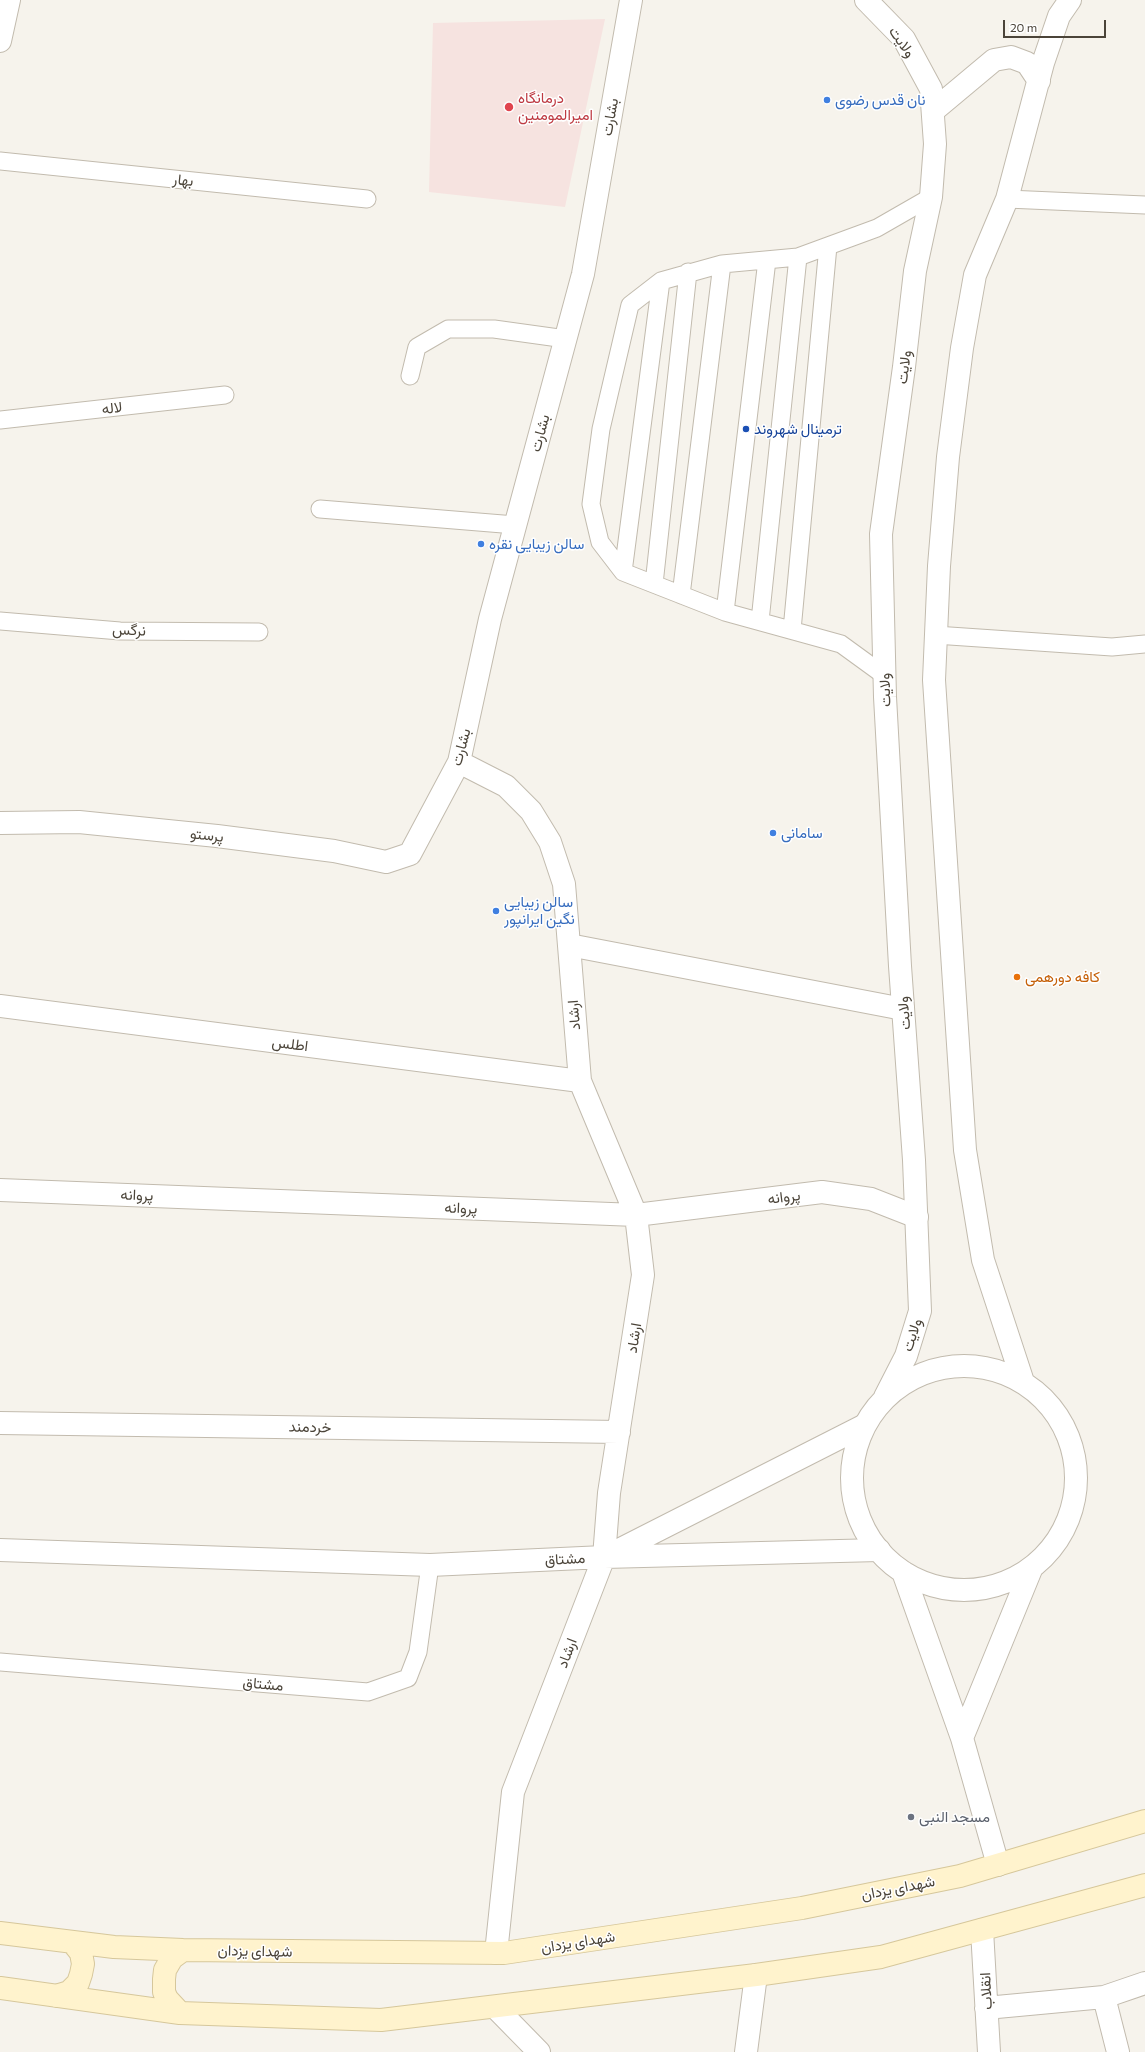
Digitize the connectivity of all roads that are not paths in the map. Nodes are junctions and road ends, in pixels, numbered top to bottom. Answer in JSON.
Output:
{"nodes":[{"id":1,"x":9,"y":0,"type":"edge"},
{"id":2,"x":631,"y":0,"type":"edge"},
{"id":3,"x":866,"y":0,"type":"edge"},
{"id":4,"x":1070,"y":0,"type":"edge"},
{"id":5,"x":0,"y":41,"type":"edge"},
{"id":6,"x":1038,"y":81,"type":"junction"},
{"id":7,"x":932,"y":111,"type":"junction"},
{"id":8,"x":0,"y":161,"type":"edge"},
{"id":9,"x":931,"y":196,"type":"junction"},
{"id":10,"x":367,"y":199,"type":"dead end"},
{"id":11,"x":1007,"y":199,"type":"junction"},
{"id":12,"x":1145,"y":205,"type":"edge"},
{"id":13,"x":828,"y":246,"type":"junction"},
{"id":14,"x":798,"y":257,"type":"junction"},
{"id":15,"x":767,"y":260,"type":"junction"},
{"id":16,"x":722,"y":264,"type":"junction"},
{"id":17,"x":688,"y":272,"type":"junction"},
{"id":18,"x":661,"y":281,"type":"junction"},
{"id":19,"x":566,"y":339,"type":"junction"},
{"id":20,"x":410,"y":376,"type":"dead end"},
{"id":21,"x":225,"y":396,"type":"dead end"},
{"id":22,"x":0,"y":420,"type":"edge"},
{"id":23,"x":320,"y":509,"type":"dead end"},
{"id":24,"x":515,"y":524,"type":"junction"},
{"id":25,"x":623,"y":572,"type":"junction"},
{"id":26,"x":654,"y":584,"type":"junction"},
{"id":27,"x":681,"y":595,"type":"junction"},
{"id":28,"x":725,"y":612,"type":"junction"},
{"id":29,"x":0,"y":621,"type":"edge"},
{"id":30,"x":760,"y":621,"type":"junction"},
{"id":31,"x":792,"y":630,"type":"junction"},
{"id":32,"x":259,"y":632,"type":"dead end"},
{"id":33,"x":935,"y":635,"type":"junction"},
{"id":34,"x":1145,"y":644,"type":"edge"},
{"id":35,"x":884,"y":676,"type":"junction"},
{"id":36,"x":459,"y":762,"type":"junction"},
{"id":37,"x":0,"y":823,"type":"edge"},
{"id":38,"x":410,"y":854,"type":"joint"},
{"id":39,"x":569,"y":945,"type":"junction"},
{"id":40,"x":0,"y":1006,"type":"edge"},
{"id":41,"x":903,"y":1010,"type":"junction"},
{"id":42,"x":580,"y":1081,"type":"junction"},
{"id":43,"x":0,"y":1190,"type":"edge"},
{"id":44,"x":636,"y":1215,"type":"junction"},
{"id":45,"x":917,"y":1217,"type":"junction"},
{"id":46,"x":1023,"y":1382,"type":"junction"},
{"id":47,"x":885,"y":1398,"type":"junction"},
{"id":48,"x":0,"y":1423,"type":"edge"},
{"id":49,"x":863,"y":1426,"type":"junction"},
{"id":50,"x":619,"y":1432,"type":"junction"},
{"id":51,"x":0,"y":1550,"type":"edge"},
{"id":52,"x":879,"y":1550,"type":"junction"},
{"id":53,"x":604,"y":1557,"type":"junction"},
{"id":54,"x":430,"y":1565,"type":"junction"},
{"id":55,"x":1032,"y":1567,"type":"junction"},
{"id":56,"x":903,"y":1572,"type":"junction"},
{"id":57,"x":0,"y":1662,"type":"edge"},
{"id":58,"x":962,"y":1738,"type":"junction"},
{"id":59,"x":1145,"y":1821,"type":"edge"},
{"id":60,"x":998,"y":1865,"type":"junction"},
{"id":61,"x":1145,"y":1885,"type":"edge"},
{"id":62,"x":982,"y":1930,"type":"junction"},
{"id":63,"x":0,"y":1933,"type":"edge"},
{"id":64,"x":73,"y":1943,"type":"junction"},
{"id":65,"x":183,"y":1950,"type":"junction"},
{"id":66,"x":496,"y":1953,"type":"junction"},
{"id":67,"x":756,"y":1975,"type":"junction"},
{"id":68,"x":1145,"y":1982,"type":"edge"},
{"id":69,"x":0,"y":1988,"type":"edge"},
{"id":70,"x":56,"y":1996,"type":"junction"},
{"id":71,"x":1104,"y":1996,"type":"junction"},
{"id":72,"x":495,"y":2007,"type":"junction"},
{"id":73,"x":986,"y":2008,"type":"junction"},
{"id":74,"x":180,"y":2013,"type":"junction"},
{"id":75,"x":539,"y":2052,"type":"edge"},
{"id":76,"x":746,"y":2052,"type":"edge"},
{"id":77,"x":989,"y":2052,"type":"edge"},
{"id":78,"x":1118,"y":2052,"type":"edge"}],
"edges":[{"from":1,"to":5,"type":"street"},
{"from":2,"to":19,"type":"street","name":"بشارت"},
{"from":3,"to":7,"type":"street","name":"ولایت"},
{"from":4,"to":6,"type":"street"},
{"from":6,"to":7,"type":"street"},
{"from":6,"to":11,"type":"street"},
{"from":7,"to":9,"type":"street","name":"ولایت"},
{"from":8,"to":10,"type":"lane","name":"بهار"},
{"from":9,"to":13,"type":"lane"},
{"from":9,"to":35,"type":"street","name":"ولایت"},
{"from":11,"to":12,"type":"lane"},
{"from":11,"to":33,"type":"street"},
{"from":13,"to":14,"type":"lane"},
{"from":13,"to":31,"type":"lane"},
{"from":14,"to":15,"type":"lane"},
{"from":14,"to":30,"type":"lane"},
{"from":15,"to":16,"type":"lane"},
{"from":15,"to":28,"type":"lane"},
{"from":16,"to":17,"type":"lane"},
{"from":16,"to":27,"type":"lane"},
{"from":17,"to":18,"type":"lane"},
{"from":17,"to":26,"type":"lane"},
{"from":18,"to":25,"type":"lane"},
{"from":18,"to":25,"type":"lane"},
{"from":19,"to":20,"type":"lane"},
{"from":19,"to":24,"type":"street","name":"بشارت"},
{"from":21,"to":22,"type":"lane","name":"لاله"},
{"from":23,"to":24,"type":"lane"},
{"from":24,"to":36,"type":"street","name":"بشارت"},
{"from":25,"to":26,"type":"lane"},
{"from":26,"to":27,"type":"lane"},
{"from":27,"to":28,"type":"lane"},
{"from":28,"to":30,"type":"lane"},
{"from":29,"to":32,"type":"lane","name":"نرگس"},
{"from":30,"to":31,"type":"lane"},
{"from":31,"to":35,"type":"lane"},
{"from":33,"to":34,"type":"lane"},
{"from":33,"to":46,"type":"street"},
{"from":35,"to":41,"type":"street","name":"ولایت"},
{"from":36,"to":38,"type":"street","name":"بشارت"},
{"from":36,"to":39,"type":"street","name":"ارشاد"},
{"from":37,"to":38,"type":"street","name":"پرستو"},
{"from":39,"to":41,"type":"street"},
{"from":39,"to":42,"type":"street","name":"ارشاد"},
{"from":40,"to":42,"type":"street","name":"اطلس"},
{"from":41,"to":45,"type":"street","name":"ولایت"},
{"from":42,"to":44,"type":"street","name":"ارشاد"},
{"from":43,"to":44,"type":"street","name":"پروانه"},
{"from":44,"to":45,"type":"street","name":"پروانه"},
{"from":44,"to":50,"type":"street","name":"ارشاد"},
{"from":45,"to":47,"type":"street","name":"ولایت"},
{"from":46,"to":47,"type":"street"},
{"from":46,"to":55,"type":"street"},
{"from":47,"to":49,"type":"street"},
{"from":48,"to":50,"type":"street","name":"خردمند"},
{"from":49,"to":52,"type":"street"},
{"from":49,"to":53,"type":"street"},
{"from":50,"to":53,"type":"street","name":"ارشاد"},
{"from":51,"to":54,"type":"street","name":"مشتاق"},
{"from":52,"to":53,"type":"street","name":"مشتاق"},
{"from":52,"to":56,"type":"street"},
{"from":53,"to":54,"type":"street","name":"مشتاق"},
{"from":53,"to":66,"type":"street","name":"ارشاد"},
{"from":54,"to":57,"type":"lane","name":"مشتاق"},
{"from":55,"to":56,"type":"street"},
{"from":55,"to":58,"type":"street"},
{"from":56,"to":58,"type":"street"},
{"from":58,"to":60,"type":"street"},
{"from":59,"to":60,"type":"main road","name":"شهدای یزدان"},
{"from":60,"to":66,"type":"main road","name":"شهدای یزدان"},
{"from":61,"to":62,"type":"main road"},
{"from":62,"to":67,"type":"main road"},
{"from":62,"to":73,"type":"street","name":"انقلاب"},
{"from":63,"to":64,"type":"main road","name":"شهدای یزدان"},
{"from":64,"to":65,"type":"main road","name":"شهدای یزدان"},
{"from":64,"to":70,"type":"main road"},
{"from":65,"to":66,"type":"main road","name":"شهدای یزدان"},
{"from":65,"to":74,"type":"main road"},
{"from":67,"to":72,"type":"main road"},
{"from":67,"to":76,"type":"street"},
{"from":68,"to":71,"type":"street"},
{"from":69,"to":70,"type":"main road"},
{"from":70,"to":74,"type":"main road"},
{"from":71,"to":73,"type":"street"},
{"from":71,"to":78,"type":"street"},
{"from":72,"to":74,"type":"main road"},
{"from":72,"to":75,"type":"street"},
{"from":73,"to":77,"type":"street","name":"انقلاب"}]}
